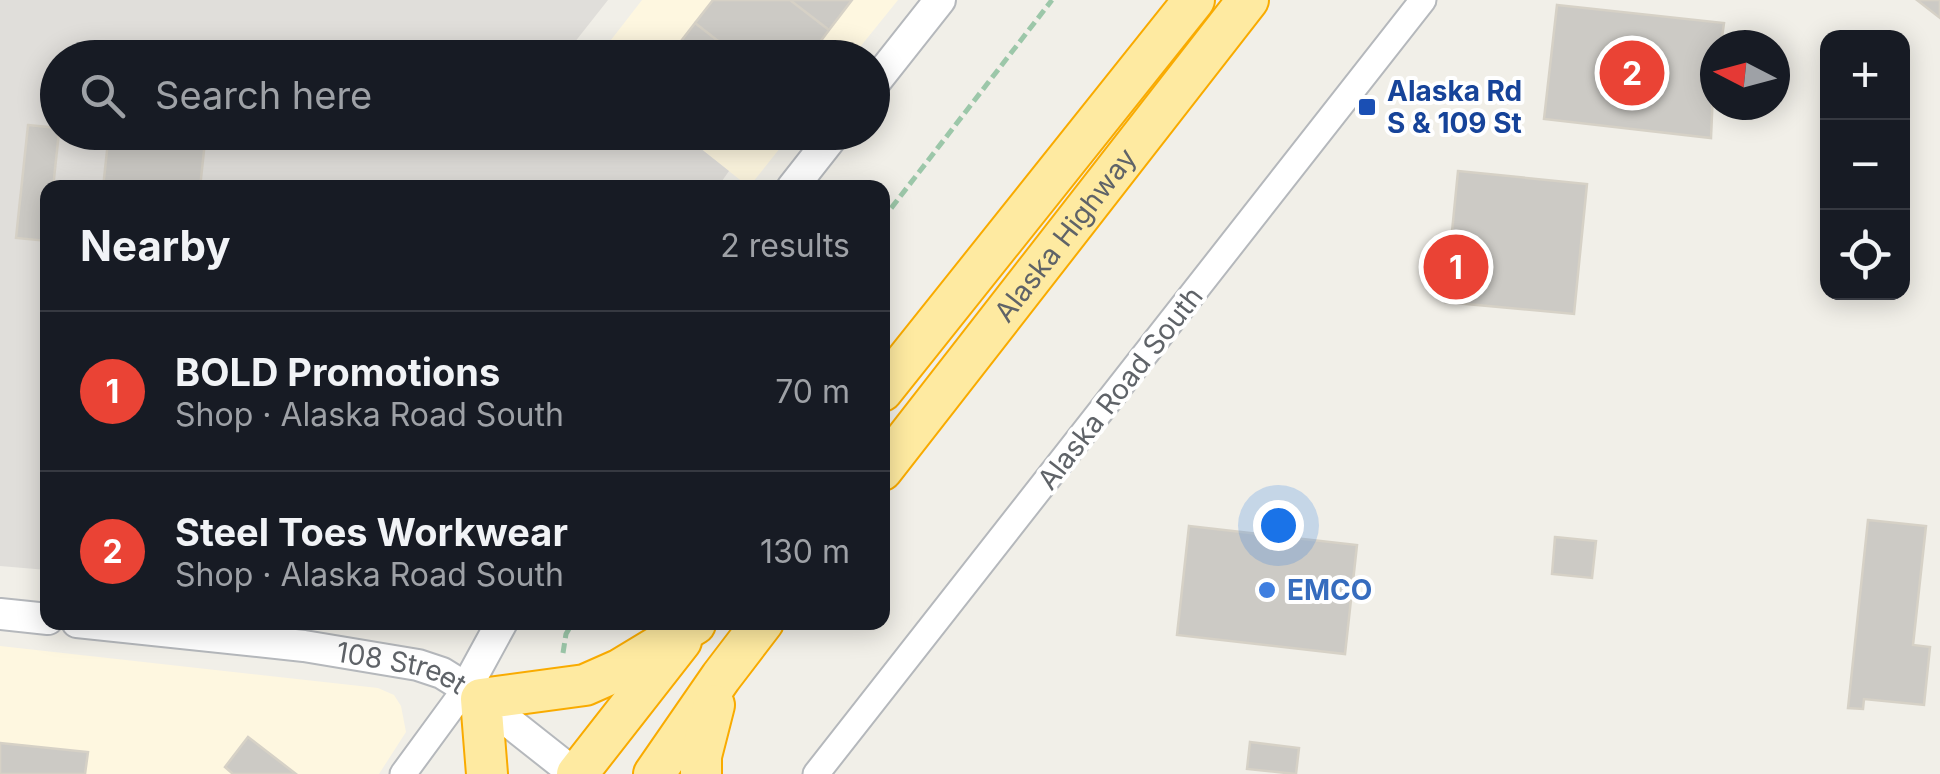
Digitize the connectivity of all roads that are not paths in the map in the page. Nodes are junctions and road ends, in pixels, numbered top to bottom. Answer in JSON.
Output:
{"nodes":[{"id":1,"x":940,"y":0,"type":"edge"},
{"id":2,"x":1194,"y":0,"type":"edge"},
{"id":3,"x":1248,"y":0,"type":"edge"},
{"id":4,"x":1423,"y":0,"type":"edge"},
{"id":5,"x":890,"y":63,"type":"edge"},
{"id":6,"x":822,"y":150,"type":"edge"},
{"id":7,"x":798,"y":180,"type":"edge"},
{"id":8,"x":890,"y":381,"type":"edge"},
{"id":9,"x":890,"y":460,"type":"edge"},
{"id":10,"x":0,"y":614,"type":"edge"},
{"id":11,"x":40,"y":618,"type":"edge"},
{"id":12,"x":153,"y":630,"type":"edge"},
{"id":13,"x":499,"y":630,"type":"edge"},
{"id":14,"x":684,"y":630,"type":"edge"},
{"id":15,"x":690,"y":630,"type":"edge"},
{"id":16,"x":758,"y":630,"type":"edge"},
{"id":17,"x":721,"y":677,"type":"junction"},
{"id":18,"x":474,"y":693,"type":"junction"},
{"id":19,"x":403,"y":774,"type":"edge"},
{"id":20,"x":487,"y":774,"type":"edge"},
{"id":21,"x":576,"y":774,"type":"edge"},
{"id":22,"x":654,"y":774,"type":"edge"},
{"id":23,"x":701,"y":774,"type":"edge"},
{"id":24,"x":816,"y":774,"type":"edge"}],
"edges":[{"from":1,"to":5,"type":"street"},
{"from":2,"to":8,"type":"highway","name":"Alaska Highway"},
{"from":3,"to":9,"type":"highway","name":"Alaska Highway"},
{"from":4,"to":24,"type":"street","name":"Alaska Road South"},
{"from":6,"to":7,"type":"street"},
{"from":10,"to":11,"type":"street"},
{"from":12,"to":18,"type":"street","name":"108 Street"},
{"from":13,"to":18,"type":"street"},
{"from":14,"to":18,"type":"highway"},
{"from":15,"to":21,"type":"highway"},
{"from":16,"to":17,"type":"highway"},
{"from":17,"to":22,"type":"highway"},
{"from":17,"to":23,"type":"highway"},
{"from":18,"to":19,"type":"street"},
{"from":18,"to":20,"type":"highway"},
{"from":18,"to":21,"type":"street","name":"108 Street"}]}
